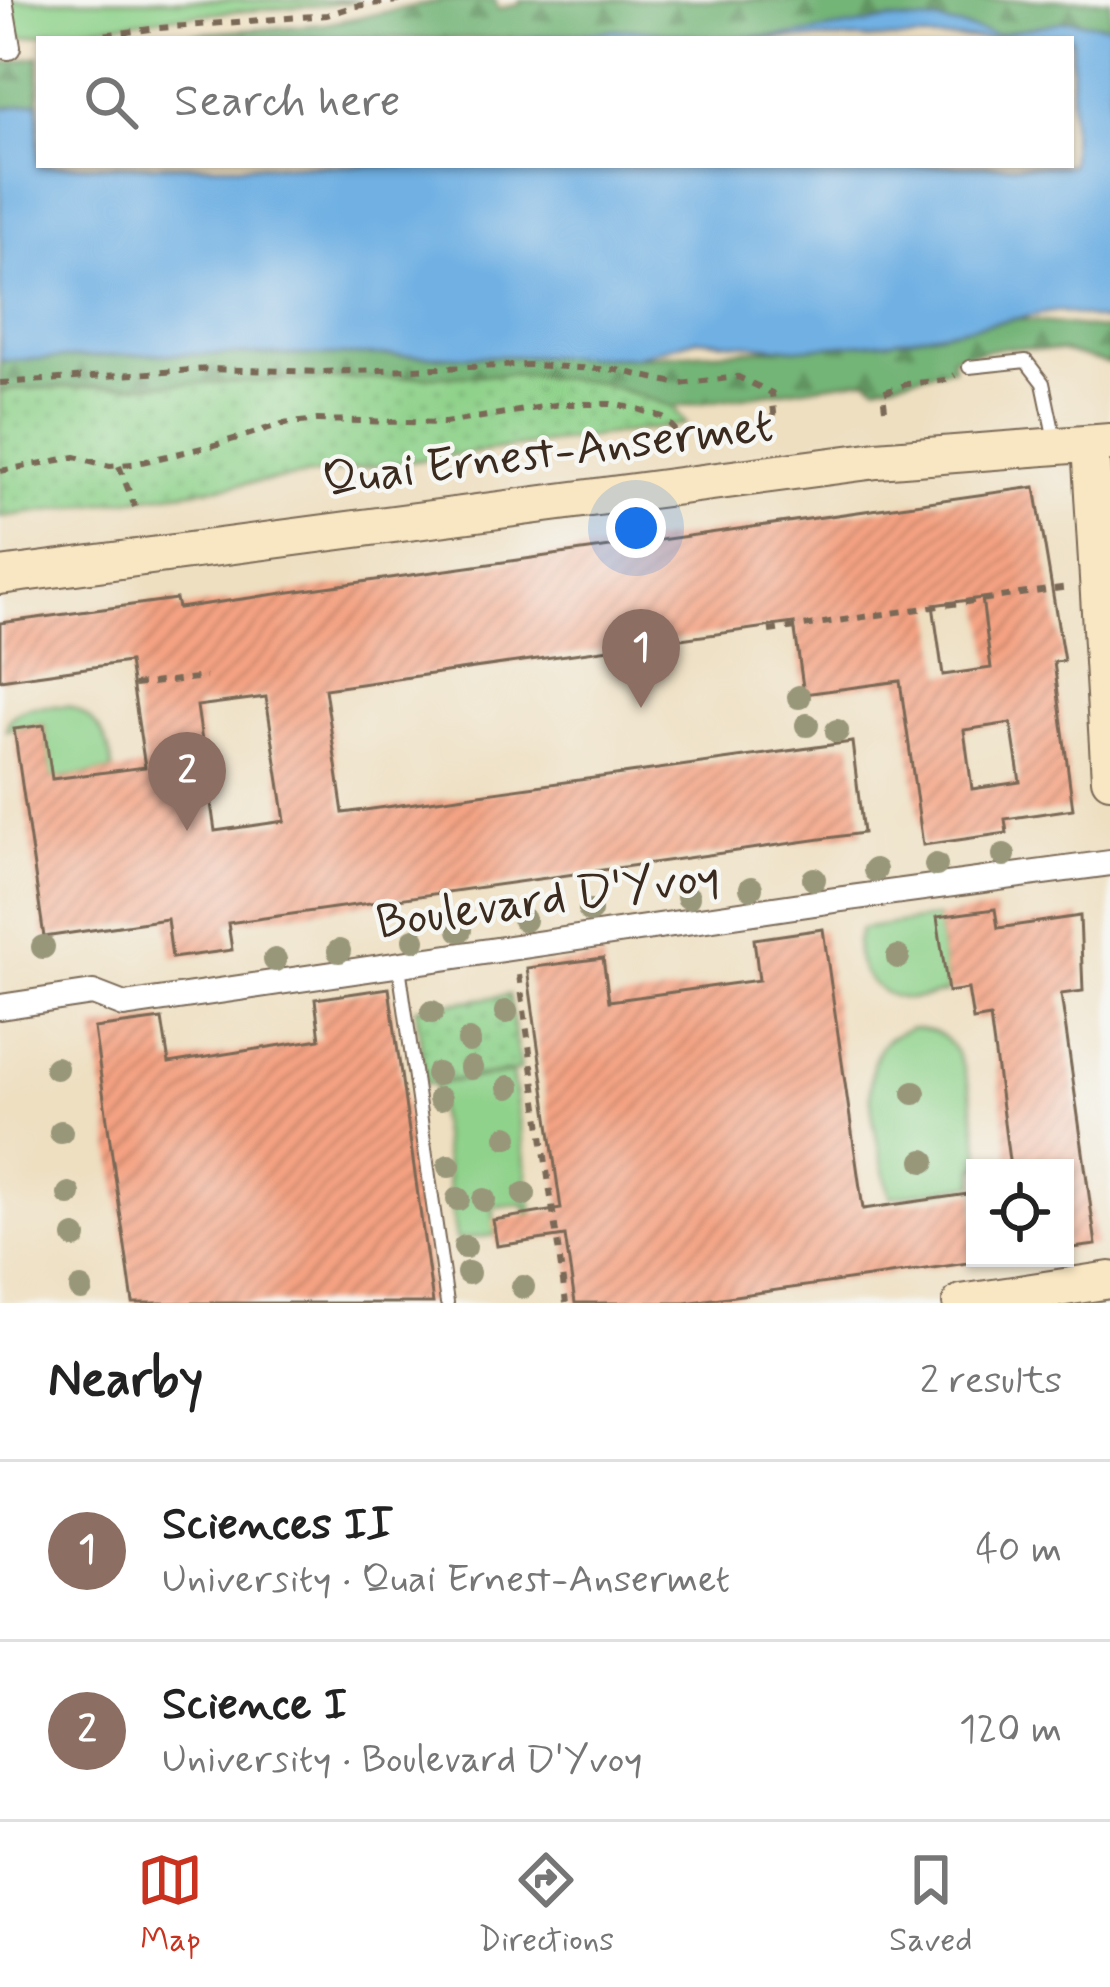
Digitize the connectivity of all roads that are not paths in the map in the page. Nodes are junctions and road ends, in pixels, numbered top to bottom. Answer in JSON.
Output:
{"nodes":[{"id":1,"x":0,"y":0,"type":"edge"},
{"id":2,"x":4,"y":48,"type":"edge"},
{"id":3,"x":969,"y":368,"type":"road end"},
{"id":4,"x":1085,"y":444,"type":"edge"},
{"id":5,"x":0,"y":576,"type":"edge"},
{"id":6,"x":1110,"y":779,"type":"edge"},
{"id":7,"x":1110,"y":863,"type":"edge"},
{"id":8,"x":399,"y":964,"type":"junction"},
{"id":9,"x":0,"y":1007,"type":"edge"},
{"id":10,"x":1110,"y":1280,"type":"edge"},
{"id":11,"x":447,"y":1303,"type":"edge"},
{"id":12,"x":961,"y":1303,"type":"edge"}],
"edges":[{"from":1,"to":2,"type":"street"},
{"from":3,"to":4,"type":"lane"},
{"from":4,"to":5,"type":"street","name":"Quai Ernest-Ansermet"},
{"from":4,"to":6,"type":"street"},
{"from":7,"to":8,"type":"street","name":"Boulevard D'Yvoy"},
{"from":8,"to":9,"type":"street","name":"Boulevard D'Yvoy"},
{"from":8,"to":11,"type":"lane"},
{"from":10,"to":12,"type":"street"}]}
